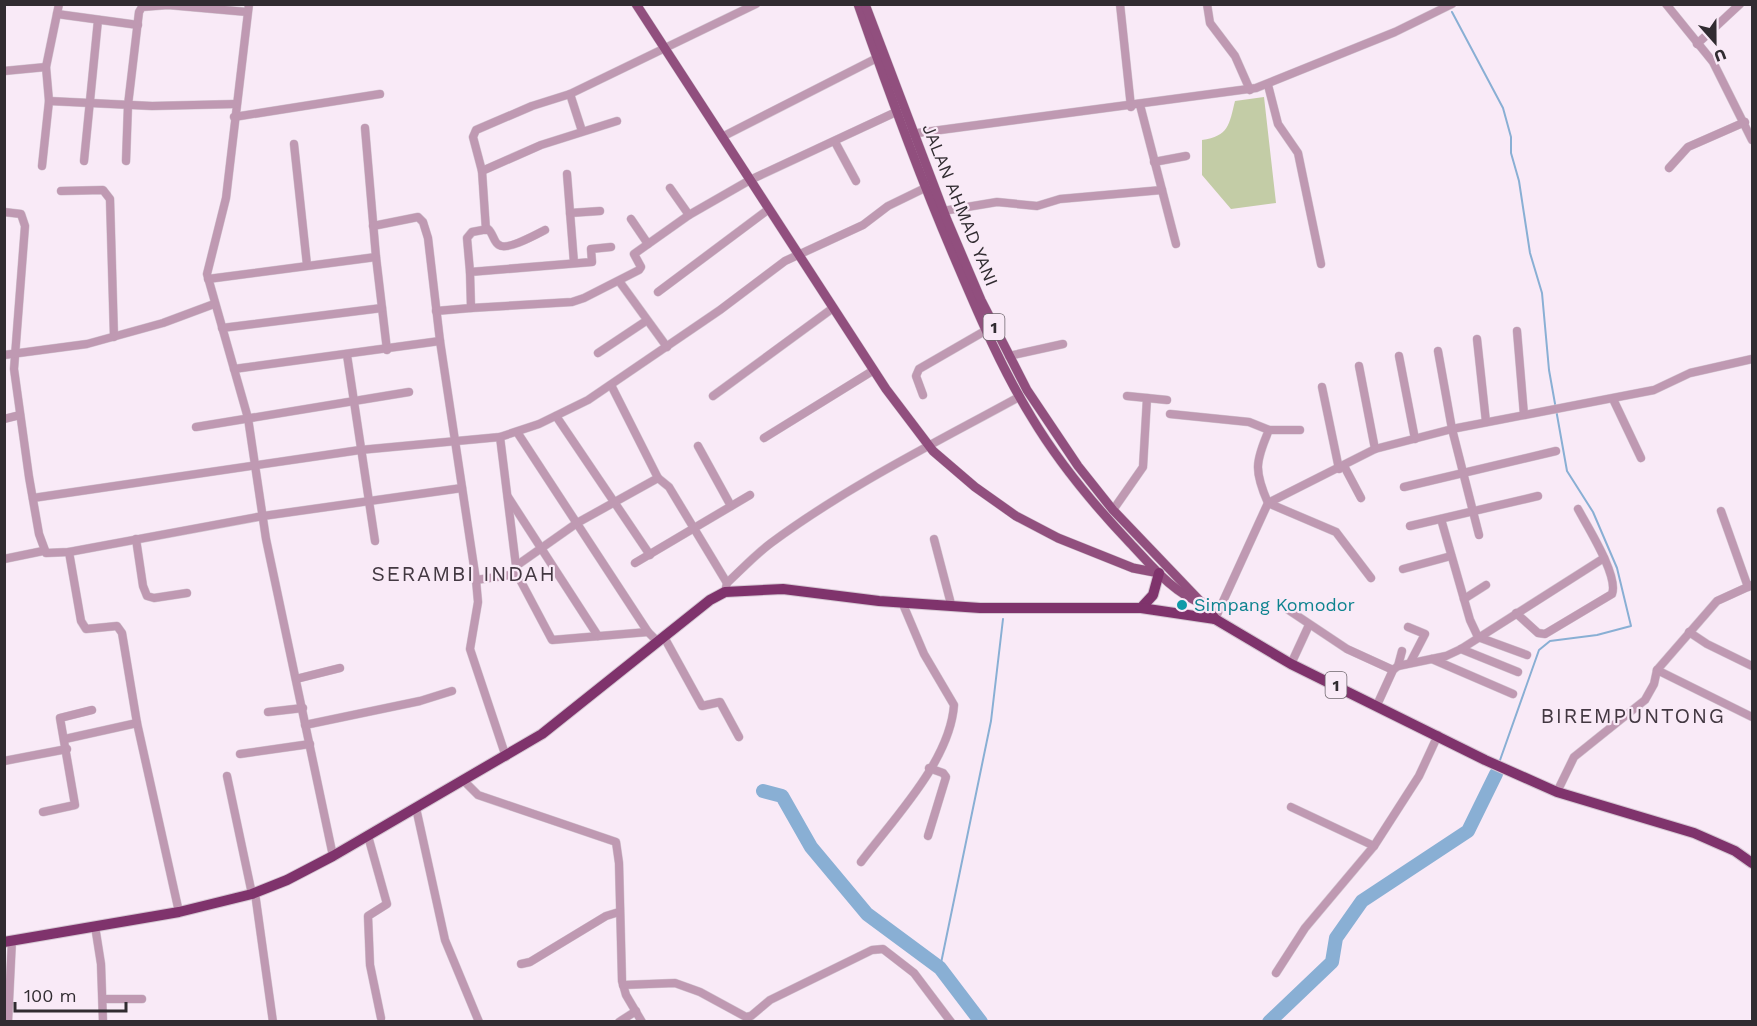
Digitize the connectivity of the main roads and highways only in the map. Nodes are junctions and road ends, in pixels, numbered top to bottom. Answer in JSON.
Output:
{"nodes":[{"id":1,"x":636,"y":4,"type":"edge"},
{"id":2,"x":858,"y":4,"type":"edge"},
{"id":3,"x":865,"y":4,"type":"edge"},
{"id":4,"x":908,"y":134,"type":"junction"},
{"id":5,"x":989,"y":328,"type":"junction"},
{"id":6,"x":1160,"y":573,"type":"junction"},
{"id":7,"x":1202,"y":603,"type":"junction"},
{"id":8,"x":1142,"y":608,"type":"junction"},
{"id":9,"x":1215,"y":619,"type":"junction"},
{"id":10,"x":1752,"y":863,"type":"edge"},
{"id":11,"x":8,"y":941,"type":"edge"}],
"edges":[{"from":1,"to":6,"type":"main road"},
{"from":2,"to":4,"type":"main road","number":"1"},
{"from":3,"to":4,"type":"main road","name":"JALAN AHMAD YANI","number":"1"},
{"from":4,"to":5,"type":"main road","name":"JALAN AHMAD YANI","number":"1"},
{"from":4,"to":5,"type":"main road","number":"1"},
{"from":5,"to":6,"type":"main road","number":"1"},
{"from":5,"to":7,"type":"main road","name":"JALAN AHMAD YANI","number":"1"},
{"from":6,"to":7,"type":"main road","number":"1"},
{"from":6,"to":8,"type":"highway"},
{"from":7,"to":9,"type":"highway","number":"1"},
{"from":8,"to":9,"type":"highway"},
{"from":8,"to":11,"type":"highway"},
{"from":9,"to":10,"type":"highway","number":"1"}]}
